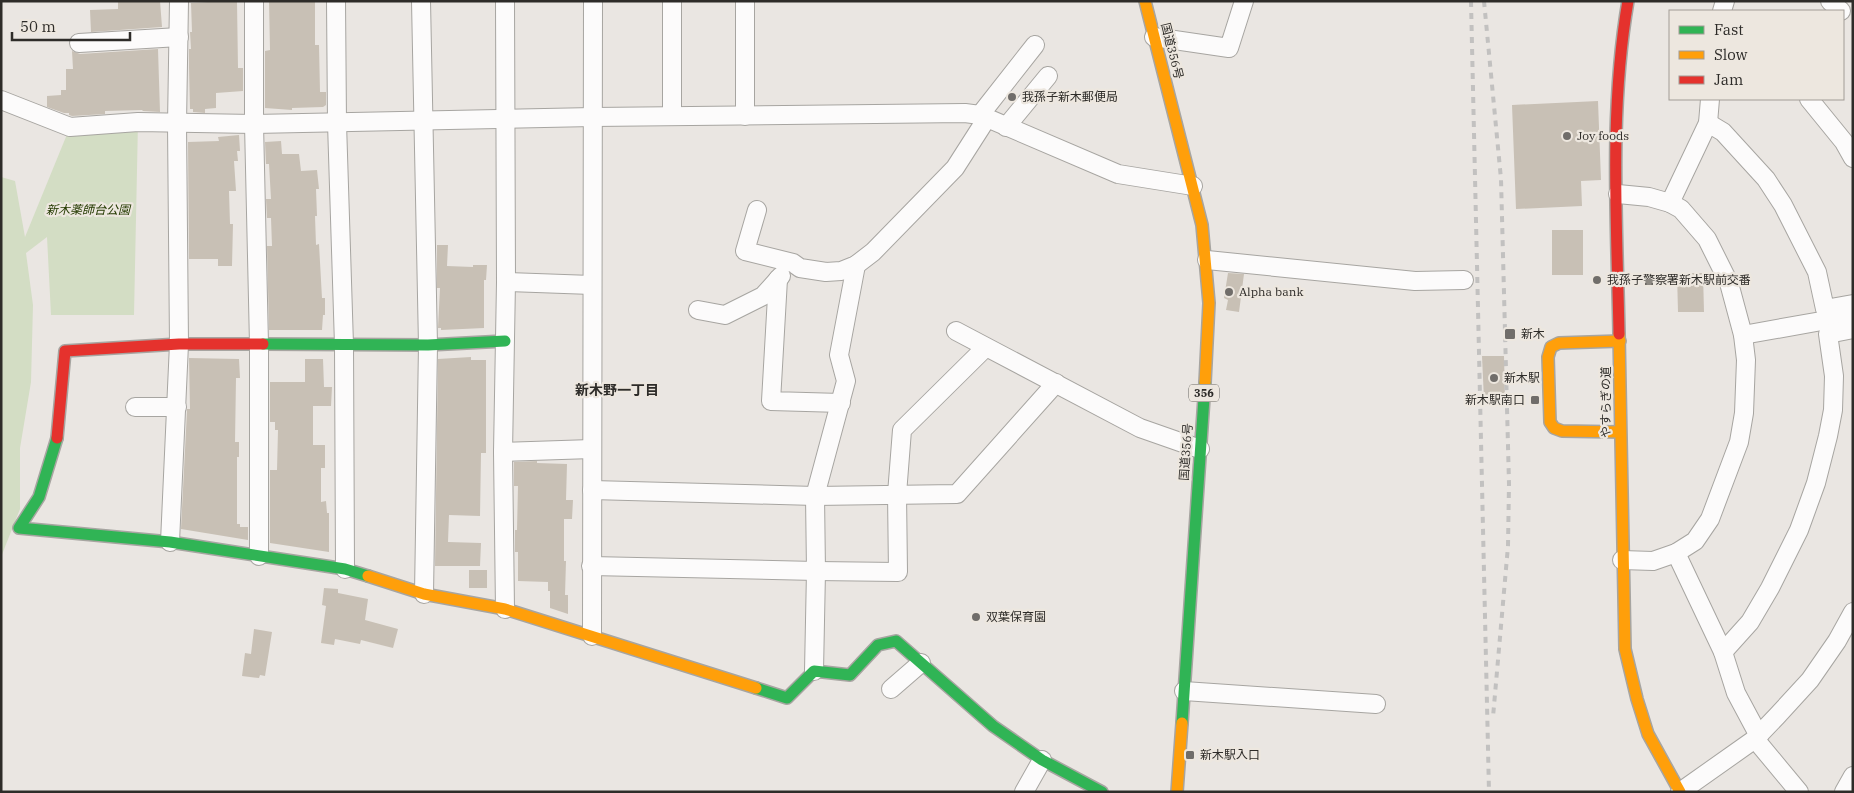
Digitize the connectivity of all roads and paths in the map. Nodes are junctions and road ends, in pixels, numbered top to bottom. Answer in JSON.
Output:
{"nodes":[{"id":1,"x":179,"y":1,"type":"edge"},
{"id":2,"x":254,"y":1,"type":"edge"},
{"id":3,"x":336,"y":1,"type":"edge"},
{"id":4,"x":421,"y":1,"type":"edge"},
{"id":5,"x":505,"y":1,"type":"edge"},
{"id":6,"x":593,"y":1,"type":"edge"},
{"id":7,"x":672,"y":1,"type":"edge"},
{"id":8,"x":745,"y":1,"type":"edge"},
{"id":9,"x":1145,"y":1,"type":"edge"},
{"id":10,"x":1244,"y":1,"type":"edge"},
{"id":11,"x":1628,"y":1,"type":"edge"},
{"id":12,"x":1830,"y":1,"type":"edge"},
{"id":13,"x":1840,"y":10,"type":"edge"},
{"id":14,"x":179,"y":37,"type":"junction"},
{"id":15,"x":1154,"y":37,"type":"junction"},
{"id":16,"x":79,"y":43,"type":"dead end"},
{"id":17,"x":1035,"y":45,"type":"dead end"},
{"id":18,"x":1048,"y":76,"type":"dead end"},
{"id":19,"x":1,"y":100,"type":"edge"},
{"id":20,"x":1710,"y":100,"type":"edge"},
{"id":21,"x":1810,"y":100,"type":"edge"},
{"id":22,"x":672,"y":116,"type":"junction"},
{"id":23,"x":745,"y":116,"type":"junction"},
{"id":24,"x":983,"y":116,"type":"junction"},
{"id":25,"x":593,"y":117,"type":"junction"},
{"id":26,"x":505,"y":118,"type":"junction"},
{"id":27,"x":337,"y":122,"type":"junction"},
{"id":28,"x":422,"y":122,"type":"junction"},
{"id":29,"x":1708,"y":123,"type":"junction"},
{"id":30,"x":177,"y":124,"type":"junction"},
{"id":31,"x":254,"y":124,"type":"junction"},
{"id":32,"x":1006,"y":127,"type":"junction"},
{"id":33,"x":1848,"y":139,"type":"edge"},
{"id":34,"x":1853,"y":158,"type":"edge"},
{"id":35,"x":1193,"y":186,"type":"junction"},
{"id":36,"x":1618,"y":194,"type":"junction"},
{"id":37,"x":1670,"y":203,"type":"junction"},
{"id":38,"x":757,"y":210,"type":"dead end"},
{"id":39,"x":1207,"y":260,"type":"junction"},
{"id":40,"x":793,"y":263,"type":"junction"},
{"id":41,"x":856,"y":265,"type":"junction"},
{"id":42,"x":778,"y":279,"type":"junction"},
{"id":43,"x":1464,"y":280,"type":"dead end"},
{"id":44,"x":506,"y":282,"type":"junction"},
{"id":45,"x":592,"y":285,"type":"junction"},
{"id":46,"x":1853,"y":304,"type":"edge"},
{"id":47,"x":698,"y":310,"type":"dead end"},
{"id":48,"x":1853,"y":315,"type":"edge"},
{"id":49,"x":1853,"y":329,"type":"edge"},
{"id":50,"x":956,"y":332,"type":"dead end"},
{"id":51,"x":1743,"y":335,"type":"junction"},
{"id":52,"x":504,"y":341,"type":"junction"},
{"id":53,"x":1620,"y":341,"type":"junction"},
{"id":54,"x":179,"y":344,"type":"junction"},
{"id":55,"x":259,"y":344,"type":"junction"},
{"id":56,"x":344,"y":345,"type":"junction"},
{"id":57,"x":428,"y":346,"type":"junction"},
{"id":58,"x":985,"y":348,"type":"junction"},
{"id":59,"x":1056,"y":384,"type":"junction"},
{"id":60,"x":840,"y":403,"type":"junction"},
{"id":61,"x":135,"y":407,"type":"dead end"},
{"id":62,"x":177,"y":407,"type":"junction"},
{"id":63,"x":1620,"y":432,"type":"junction"},
{"id":64,"x":592,"y":449,"type":"junction"},
{"id":65,"x":1200,"y":449,"type":"junction"},
{"id":66,"x":503,"y":452,"type":"junction"},
{"id":67,"x":592,"y":490,"type":"junction"},
{"id":68,"x":898,"y":494,"type":"junction"},
{"id":69,"x":815,"y":496,"type":"junction"},
{"id":70,"x":170,"y":542,"type":"junction"},
{"id":71,"x":1676,"y":554,"type":"junction"},
{"id":72,"x":259,"y":556,"type":"junction"},
{"id":73,"x":1622,"y":560,"type":"junction"},
{"id":74,"x":592,"y":566,"type":"junction"},
{"id":75,"x":345,"y":569,"type":"junction"},
{"id":76,"x":816,"y":572,"type":"junction"},
{"id":77,"x":424,"y":594,"type":"junction"},
{"id":78,"x":505,"y":609,"type":"junction"},
{"id":79,"x":1853,"y":612,"type":"edge"},
{"id":80,"x":592,"y":636,"type":"junction"},
{"id":81,"x":1723,"y":652,"type":"junction"},
{"id":82,"x":920,"y":663,"type":"junction"},
{"id":83,"x":814,"y":671,"type":"junction"},
{"id":84,"x":891,"y":689,"type":"dead end"},
{"id":85,"x":1184,"y":691,"type":"junction"},
{"id":86,"x":1376,"y":704,"type":"dead end"},
{"id":87,"x":1757,"y":737,"type":"junction"},
{"id":88,"x":1042,"y":760,"type":"junction"},
{"id":89,"x":1853,"y":776,"type":"edge"},
{"id":90,"x":1024,"y":792,"type":"edge"},
{"id":91,"x":1102,"y":792,"type":"edge"},
{"id":92,"x":1177,"y":792,"type":"edge"},
{"id":93,"x":1680,"y":792,"type":"edge"},
{"id":94,"x":1799,"y":792,"type":"edge"},
{"id":95,"x":1844,"y":792,"type":"edge"}],
"edges":[{"from":1,"to":14,"type":"street"},
{"from":2,"to":31,"type":"street"},
{"from":3,"to":27,"type":"street"},
{"from":4,"to":28,"type":"street"},
{"from":5,"to":26,"type":"street"},
{"from":6,"to":25,"type":"street"},
{"from":7,"to":22,"type":"street"},
{"from":8,"to":23,"type":"street"},
{"from":9,"to":15,"type":"main road","name":"国道356号","number":"356"},
{"from":10,"to":15,"type":"street"},
{"from":11,"to":36,"type":"main road","name":"やすらぎの道"},
{"from":12,"to":13,"type":"street"},
{"from":14,"to":16,"type":"street"},
{"from":14,"to":30,"type":"street"},
{"from":15,"to":35,"type":"main road","name":"国道356号","number":"356"},
{"from":17,"to":24,"type":"street"},
{"from":18,"to":32,"type":"street"},
{"from":19,"to":30,"type":"street"},
{"from":20,"to":29,"type":"street"},
{"from":21,"to":33,"type":"street"},
{"from":22,"to":23,"type":"street"},
{"from":22,"to":25,"type":"street"},
{"from":23,"to":24,"type":"street"},
{"from":24,"to":32,"type":"street"},
{"from":24,"to":41,"type":"street"},
{"from":25,"to":26,"type":"street"},
{"from":25,"to":45,"type":"street"},
{"from":26,"to":28,"type":"street"},
{"from":26,"to":44,"type":"street"},
{"from":27,"to":28,"type":"street"},
{"from":27,"to":31,"type":"street"},
{"from":27,"to":56,"type":"street"},
{"from":28,"to":57,"type":"street"},
{"from":29,"to":37,"type":"street"},
{"from":29,"to":46,"type":"street"},
{"from":30,"to":31,"type":"street"},
{"from":30,"to":54,"type":"street"},
{"from":31,"to":55,"type":"street"},
{"from":32,"to":35,"type":"street"},
{"from":33,"to":34,"type":"street"},
{"from":35,"to":39,"type":"main road","name":"国道356号","number":"356"},
{"from":36,"to":37,"type":"street"},
{"from":36,"to":53,"type":"main road","name":"やすらぎの道"},
{"from":37,"to":51,"type":"street"},
{"from":38,"to":40,"type":"street"},
{"from":39,"to":43,"type":"street"},
{"from":39,"to":65,"type":"main road","name":"国道356号","number":"356"},
{"from":40,"to":41,"type":"street"},
{"from":40,"to":42,"type":"street"},
{"from":41,"to":60,"type":"street"},
{"from":42,"to":47,"type":"street"},
{"from":42,"to":60,"type":"street"},
{"from":44,"to":45,"type":"street"},
{"from":44,"to":52,"type":"street"},
{"from":45,"to":64,"type":"street"},
{"from":48,"to":51,"type":"street"},
{"from":49,"to":81,"type":"street"},
{"from":50,"to":58,"type":"street"},
{"from":51,"to":71,"type":"street"},
{"from":52,"to":57,"type":"main road"},
{"from":52,"to":66,"type":"street"},
{"from":53,"to":63,"type":"main road","name":"やすらぎの道"},
{"from":53,"to":63,"type":"main road"},
{"from":54,"to":55,"type":"main road"},
{"from":54,"to":62,"type":"street"},
{"from":54,"to":70,"type":"main road"},
{"from":55,"to":56,"type":"main road"},
{"from":55,"to":72,"type":"street"},
{"from":56,"to":57,"type":"main road"},
{"from":56,"to":75,"type":"street"},
{"from":57,"to":77,"type":"street"},
{"from":58,"to":59,"type":"street"},
{"from":58,"to":68,"type":"street"},
{"from":59,"to":65,"type":"street"},
{"from":59,"to":68,"type":"street"},
{"from":60,"to":69,"type":"street"},
{"from":61,"to":62,"type":"street"},
{"from":62,"to":70,"type":"street"},
{"from":63,"to":73,"type":"main road","name":"やすらぎの道"},
{"from":64,"to":66,"type":"street"},
{"from":64,"to":67,"type":"street"},
{"from":65,"to":85,"type":"main road","name":"国道356号","number":"356"},
{"from":66,"to":78,"type":"street"},
{"from":67,"to":69,"type":"street"},
{"from":67,"to":74,"type":"street"},
{"from":68,"to":69,"type":"street"},
{"from":68,"to":76,"type":"street"},
{"from":69,"to":76,"type":"street"},
{"from":70,"to":72,"type":"main road"},
{"from":71,"to":73,"type":"street"},
{"from":71,"to":81,"type":"street"},
{"from":72,"to":75,"type":"main road"},
{"from":73,"to":93,"type":"main road","name":"やすらぎの道"},
{"from":74,"to":76,"type":"street"},
{"from":74,"to":80,"type":"street"},
{"from":75,"to":77,"type":"main road"},
{"from":76,"to":83,"type":"street"},
{"from":77,"to":78,"type":"main road"},
{"from":78,"to":80,"type":"main road"},
{"from":79,"to":87,"type":"street"},
{"from":80,"to":83,"type":"main road"},
{"from":81,"to":87,"type":"street"},
{"from":82,"to":83,"type":"main road"},
{"from":82,"to":84,"type":"street"},
{"from":82,"to":88,"type":"main road"},
{"from":85,"to":86,"type":"street"},
{"from":85,"to":92,"type":"main road","name":"国道356号","number":"356"},
{"from":87,"to":93,"type":"street"},
{"from":87,"to":94,"type":"street"},
{"from":88,"to":90,"type":"street"},
{"from":88,"to":91,"type":"main road"},
{"from":89,"to":95,"type":"street"}]}
